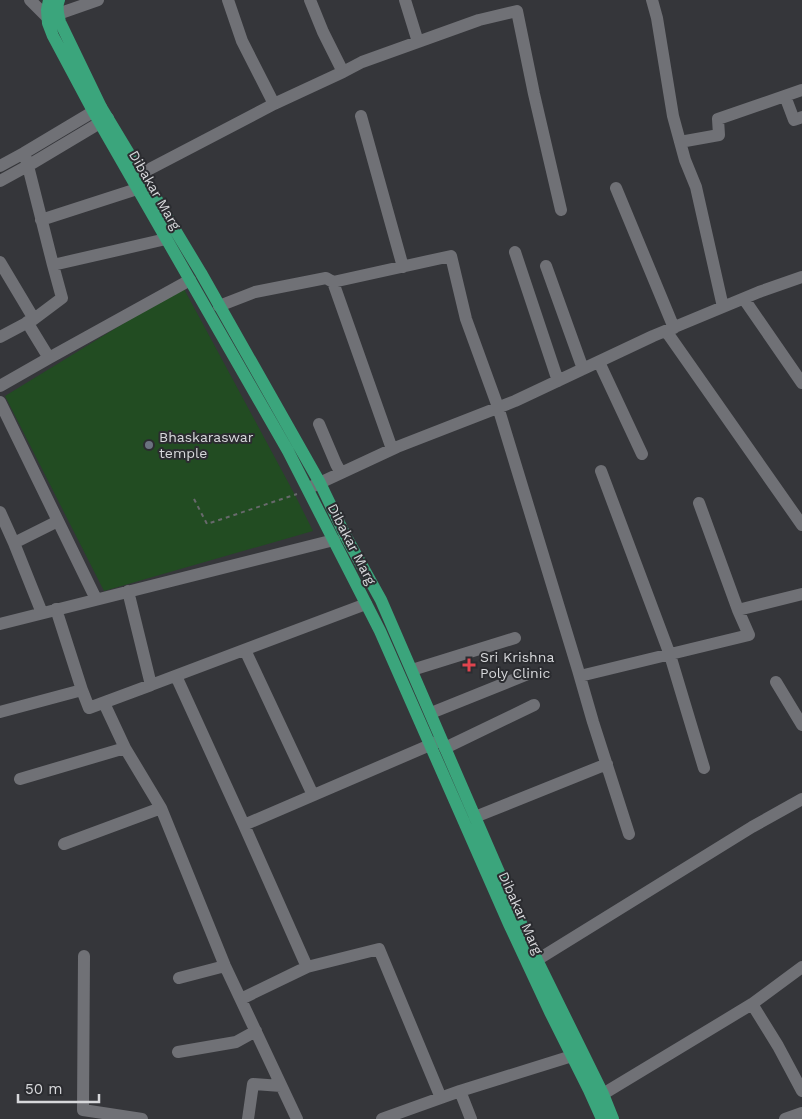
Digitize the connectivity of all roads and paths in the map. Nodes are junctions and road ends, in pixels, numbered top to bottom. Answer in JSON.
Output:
{"nodes":[{"id":1,"x":30,"y":0,"type":"edge"},
{"id":2,"x":49,"y":0,"type":"edge"},
{"id":3,"x":59,"y":0,"type":"edge"},
{"id":4,"x":98,"y":0,"type":"edge"},
{"id":5,"x":228,"y":0,"type":"edge"},
{"id":6,"x":310,"y":0,"type":"edge"},
{"id":7,"x":404,"y":0,"type":"edge"},
{"id":8,"x":652,"y":0,"type":"edge"},
{"id":9,"x":53,"y":16,"type":"junction"},
{"id":10,"x":418,"y":42,"type":"junction"},
{"id":11,"x":343,"y":72,"type":"junction"},
{"id":12,"x":802,"y":90,"type":"edge"},
{"id":13,"x":785,"y":96,"type":"junction"},
{"id":14,"x":274,"y":104,"type":"junction"},
{"id":15,"x":97,"y":109,"type":"junction"},
{"id":16,"x":362,"y":116,"type":"dead end"},
{"id":17,"x":802,"y":117,"type":"edge"},
{"id":18,"x":104,"y":121,"type":"junction"},
{"id":19,"x":680,"y":142,"type":"junction"},
{"id":20,"x":24,"y":153,"type":"junction"},
{"id":21,"x":0,"y":166,"type":"edge"},
{"id":22,"x":28,"y":166,"type":"junction"},
{"id":23,"x":142,"y":173,"type":"junction"},
{"id":24,"x":0,"y":181,"type":"edge"},
{"id":25,"x":616,"y":188,"type":"dead end"},
{"id":26,"x":137,"y":189,"type":"junction"},
{"id":27,"x":561,"y":210,"type":"dead end"},
{"id":28,"x":41,"y":220,"type":"junction"},
{"id":29,"x":166,"y":239,"type":"junction"},
{"id":30,"x":515,"y":252,"type":"dead end"},
{"id":31,"x":0,"y":262,"type":"edge"},
{"id":32,"x":52,"y":266,"type":"junction"},
{"id":33,"x":546,"y":266,"type":"dead end"},
{"id":34,"x":403,"y":267,"type":"junction"},
{"id":35,"x":802,"y":277,"type":"edge"},
{"id":36,"x":190,"y":280,"type":"junction"},
{"id":37,"x":333,"y":282,"type":"junction"},
{"id":38,"x":744,"y":299,"type":"junction"},
{"id":39,"x":219,"y":306,"type":"junction"},
{"id":40,"x":723,"y":307,"type":"junction"},
{"id":41,"x":30,"y":321,"type":"junction"},
{"id":42,"x":670,"y":329,"type":"junction"},
{"id":43,"x":0,"y":337,"type":"edge"},
{"id":44,"x":49,"y":358,"type":"junction"},
{"id":45,"x":599,"y":362,"type":"junction"},
{"id":46,"x":584,"y":369,"type":"junction"},
{"id":47,"x":558,"y":381,"type":"junction"},
{"id":48,"x":802,"y":383,"type":"edge"},
{"id":49,"x":0,"y":386,"type":"edge"},
{"id":50,"x":0,"y":402,"type":"edge"},
{"id":51,"x":498,"y":407,"type":"junction"},
{"id":52,"x":319,"y":424,"type":"dead end"},
{"id":53,"x":392,"y":449,"type":"junction"},
{"id":54,"x":642,"y":454,"type":"dead end"},
{"id":55,"x":601,"y":471,"type":"dead end"},
{"id":56,"x":341,"y":473,"type":"junction"},
{"id":57,"x":320,"y":484,"type":"junction"},
{"id":58,"x":307,"y":489,"type":"junction"},
{"id":59,"x":194,"y":499,"type":"dead end"},
{"id":60,"x":699,"y":503,"type":"dead end"},
{"id":61,"x":0,"y":512,"type":"edge"},
{"id":62,"x":58,"y":521,"type":"junction"},
{"id":63,"x":802,"y":525,"type":"edge"},
{"id":64,"x":334,"y":540,"type":"junction"},
{"id":65,"x":14,"y":543,"type":"junction"},
{"id":66,"x":128,"y":591,"type":"junction"},
{"id":67,"x":802,"y":594,"type":"edge"},
{"id":68,"x":96,"y":599,"type":"junction"},
{"id":69,"x":366,"y":604,"type":"junction"},
{"id":70,"x":56,"y":609,"type":"junction"},
{"id":71,"x":738,"y":610,"type":"junction"},
{"id":72,"x":42,"y":613,"type":"junction"},
{"id":73,"x":0,"y":624,"type":"edge"},
{"id":74,"x":515,"y":638,"type":"dead end"},
{"id":75,"x":245,"y":650,"type":"junction"},
{"id":76,"x":670,"y":655,"type":"junction"},
{"id":77,"x":412,"y":670,"type":"junction"},
{"id":78,"x":528,"y":674,"type":"dead end"},
{"id":79,"x":176,"y":676,"type":"junction"},
{"id":80,"x":580,"y":676,"type":"junction"},
{"id":81,"x":776,"y":682,"type":"dead end"},
{"id":82,"x":150,"y":685,"type":"junction"},
{"id":83,"x":82,"y":690,"type":"junction"},
{"id":84,"x":104,"y":702,"type":"junction"},
{"id":85,"x":534,"y":705,"type":"dead end"},
{"id":86,"x":0,"y":712,"type":"edge"},
{"id":87,"x":431,"y":714,"type":"junction"},
{"id":88,"x":802,"y":726,"type":"edge"},
{"id":89,"x":439,"y":744,"type":"junction"},
{"id":90,"x":125,"y":748,"type":"junction"},
{"id":91,"x":607,"y":764,"type":"junction"},
{"id":92,"x":704,"y":768,"type":"dead end"},
{"id":93,"x":20,"y":779,"type":"dead end"},
{"id":94,"x":313,"y":795,"type":"junction"},
{"id":95,"x":802,"y":799,"type":"edge"},
{"id":96,"x":161,"y":808,"type":"junction"},
{"id":97,"x":475,"y":817,"type":"junction"},
{"id":98,"x":244,"y":825,"type":"junction"},
{"id":99,"x":629,"y":834,"type":"dead end"},
{"id":100,"x":64,"y":844,"type":"dead end"},
{"id":101,"x":84,"y":956,"type":"dead end"},
{"id":102,"x":537,"y":960,"type":"junction"},
{"id":103,"x":226,"y":966,"type":"junction"},
{"id":104,"x":307,"y":967,"type":"junction"},
{"id":105,"x":802,"y":967,"type":"edge"},
{"id":106,"x":179,"y":978,"type":"dead end"},
{"id":107,"x":241,"y":998,"type":"junction"},
{"id":108,"x":752,"y":1004,"type":"junction"},
{"id":109,"x":256,"y":1031,"type":"junction"},
{"id":110,"x":178,"y":1052,"type":"dead end"},
{"id":111,"x":572,"y":1056,"type":"junction"},
{"id":112,"x":281,"y":1086,"type":"junction"},
{"id":113,"x":460,"y":1091,"type":"junction"},
{"id":114,"x":802,"y":1091,"type":"edge"},
{"id":115,"x":602,"y":1094,"type":"junction"},
{"id":116,"x":441,"y":1098,"type":"junction"},
{"id":117,"x":603,"y":1113,"type":"edge"},
{"id":118,"x":802,"y":1113,"type":"edge"},
{"id":119,"x":142,"y":1119,"type":"edge"},
{"id":120,"x":248,"y":1119,"type":"edge"},
{"id":121,"x":297,"y":1119,"type":"edge"},
{"id":122,"x":382,"y":1119,"type":"edge"},
{"id":123,"x":471,"y":1119,"type":"edge"},
{"id":124,"x":612,"y":1119,"type":"edge"},
{"id":125,"x":785,"y":1119,"type":"edge"}],
"edges":[{"from":1,"to":9,"type":"street"},
{"from":2,"to":9,"type":"main road","name":"Dibakar Marg"},
{"from":3,"to":9,"type":"main road","name":"Dibakar Marg"},
{"from":4,"to":9,"type":"street"},
{"from":5,"to":14,"type":"street"},
{"from":6,"to":11,"type":"street"},
{"from":7,"to":10,"type":"street"},
{"from":8,"to":19,"type":"street"},
{"from":9,"to":15,"type":"main road","name":"Dibakar Marg"},
{"from":10,"to":11,"type":"street"},
{"from":10,"to":27,"type":"street"},
{"from":11,"to":14,"type":"street"},
{"from":12,"to":13,"type":"street"},
{"from":13,"to":17,"type":"street"},
{"from":13,"to":19,"type":"street"},
{"from":14,"to":23,"type":"street"},
{"from":15,"to":18,"type":"main road","name":"Dibakar Marg"},
{"from":15,"to":20,"type":"street"},
{"from":16,"to":34,"type":"street"},
{"from":18,"to":22,"type":"street"},
{"from":18,"to":23,"type":"main road","name":"Dibakar Marg"},
{"from":18,"to":26,"type":"main road","name":"Dibakar Marg"},
{"from":19,"to":40,"type":"street"},
{"from":20,"to":21,"type":"street"},
{"from":20,"to":22,"type":"street"},
{"from":22,"to":24,"type":"street"},
{"from":22,"to":28,"type":"street"},
{"from":23,"to":39,"type":"main road","name":"Dibakar Marg"},
{"from":25,"to":42,"type":"street"},
{"from":26,"to":28,"type":"street"},
{"from":26,"to":29,"type":"main road","name":"Dibakar Marg"},
{"from":28,"to":32,"type":"street"},
{"from":29,"to":32,"type":"street"},
{"from":29,"to":36,"type":"main road","name":"Dibakar Marg"},
{"from":30,"to":47,"type":"street"},
{"from":31,"to":41,"type":"street"},
{"from":32,"to":41,"type":"street"},
{"from":33,"to":46,"type":"street"},
{"from":34,"to":37,"type":"street"},
{"from":34,"to":51,"type":"street"},
{"from":35,"to":38,"type":"street"},
{"from":36,"to":44,"type":"street"},
{"from":36,"to":58,"type":"main road","name":"Dibakar Marg"},
{"from":37,"to":39,"type":"street"},
{"from":37,"to":53,"type":"street"},
{"from":38,"to":40,"type":"street"},
{"from":38,"to":48,"type":"street"},
{"from":39,"to":57,"type":"main road","name":"Dibakar Marg"},
{"from":40,"to":42,"type":"street"},
{"from":41,"to":43,"type":"street"},
{"from":41,"to":44,"type":"street"},
{"from":42,"to":45,"type":"street"},
{"from":42,"to":63,"type":"street"},
{"from":44,"to":49,"type":"street"},
{"from":45,"to":46,"type":"street"},
{"from":45,"to":54,"type":"street"},
{"from":46,"to":47,"type":"street"},
{"from":47,"to":51,"type":"street"},
{"from":50,"to":62,"type":"street"},
{"from":51,"to":53,"type":"street"},
{"from":51,"to":80,"type":"street"},
{"from":52,"to":56,"type":"street"},
{"from":53,"to":56,"type":"street"},
{"from":55,"to":76,"type":"street"},
{"from":56,"to":57,"type":"street"},
{"from":57,"to":58,"type":"street"},
{"from":57,"to":77,"type":"main road","name":"Dibakar Marg"},
{"from":58,"to":59,"type":"path"},
{"from":58,"to":64,"type":"main road","name":"Dibakar Marg"},
{"from":60,"to":71,"type":"street"},
{"from":61,"to":65,"type":"street"},
{"from":62,"to":65,"type":"street"},
{"from":62,"to":68,"type":"street"},
{"from":64,"to":66,"type":"street"},
{"from":64,"to":69,"type":"main road","name":"Dibakar Marg"},
{"from":65,"to":72,"type":"street"},
{"from":66,"to":68,"type":"street"},
{"from":66,"to":82,"type":"street"},
{"from":67,"to":71,"type":"street"},
{"from":68,"to":70,"type":"street"},
{"from":69,"to":75,"type":"street"},
{"from":69,"to":89,"type":"main road","name":"Dibakar Marg"},
{"from":70,"to":72,"type":"street"},
{"from":70,"to":83,"type":"street"},
{"from":71,"to":76,"type":"street"},
{"from":72,"to":73,"type":"street"},
{"from":74,"to":77,"type":"street"},
{"from":75,"to":79,"type":"street"},
{"from":75,"to":94,"type":"street"},
{"from":76,"to":80,"type":"street"},
{"from":76,"to":92,"type":"street"},
{"from":77,"to":87,"type":"main road","name":"Dibakar Marg"},
{"from":78,"to":87,"type":"street"},
{"from":79,"to":82,"type":"street"},
{"from":79,"to":98,"type":"street"},
{"from":80,"to":91,"type":"street"},
{"from":81,"to":88,"type":"street"},
{"from":82,"to":84,"type":"street"},
{"from":83,"to":84,"type":"street"},
{"from":83,"to":86,"type":"street"},
{"from":84,"to":90,"type":"street"},
{"from":85,"to":89,"type":"street"},
{"from":87,"to":89,"type":"main road","name":"Dibakar Marg"},
{"from":89,"to":94,"type":"street"},
{"from":89,"to":97,"type":"main road","name":"Dibakar Marg"},
{"from":89,"to":111,"type":"main road","name":"Dibakar Marg"},
{"from":90,"to":93,"type":"street"},
{"from":90,"to":96,"type":"street"},
{"from":91,"to":97,"type":"street"},
{"from":91,"to":99,"type":"street"},
{"from":94,"to":98,"type":"street"},
{"from":95,"to":102,"type":"street"},
{"from":96,"to":100,"type":"street"},
{"from":96,"to":103,"type":"street"},
{"from":97,"to":102,"type":"main road","name":"Dibakar Marg"},
{"from":98,"to":104,"type":"street"},
{"from":101,"to":119,"type":"street"},
{"from":102,"to":115,"type":"main road","name":"Dibakar Marg"},
{"from":103,"to":106,"type":"street"},
{"from":103,"to":107,"type":"street"},
{"from":104,"to":107,"type":"street"},
{"from":104,"to":116,"type":"street"},
{"from":105,"to":108,"type":"street"},
{"from":107,"to":109,"type":"street"},
{"from":108,"to":114,"type":"street"},
{"from":108,"to":115,"type":"street"},
{"from":109,"to":110,"type":"street"},
{"from":109,"to":112,"type":"street"},
{"from":111,"to":113,"type":"street"},
{"from":111,"to":117,"type":"main road","name":"Dibakar Marg"},
{"from":112,"to":120,"type":"street"},
{"from":112,"to":121,"type":"street"},
{"from":113,"to":116,"type":"street"},
{"from":113,"to":123,"type":"street"},
{"from":115,"to":117,"type":"main road","name":"Dibakar Marg"},
{"from":116,"to":122,"type":"street"},
{"from":117,"to":124,"type":"main road","name":"Dibakar Marg"},
{"from":118,"to":125,"type":"street"}]}
